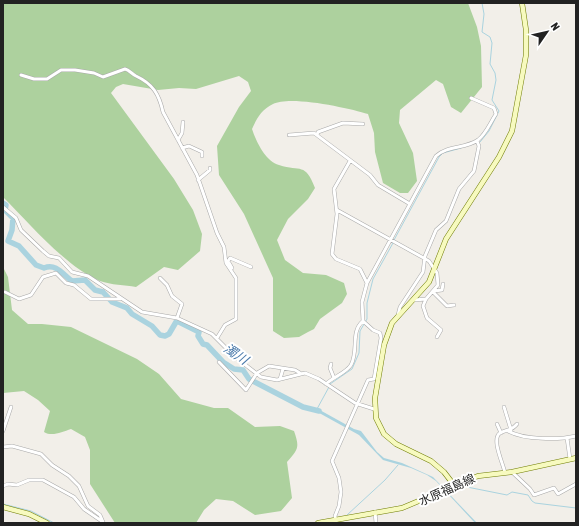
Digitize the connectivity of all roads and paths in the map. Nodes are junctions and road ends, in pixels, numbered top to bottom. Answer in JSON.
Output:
{"nodes":[{"id":1,"x":522,"y":3,"type":"edge"},
{"id":2,"x":21,"y":75,"type":"dead end"},
{"id":3,"x":471,"y":98,"type":"dead end"},
{"id":4,"x":183,"y":122,"type":"dead end"},
{"id":5,"x":363,"y":124,"type":"dead end"},
{"id":6,"x":289,"y":135,"type":"dead end"},
{"id":7,"x":317,"y":135,"type":"junction"},
{"id":8,"x":178,"y":140,"type":"junction"},
{"id":9,"x":478,"y":142,"type":"junction"},
{"id":10,"x":182,"y":148,"type":"junction"},
{"id":11,"x":202,"y":156,"type":"dead end"},
{"id":12,"x":350,"y":161,"type":"junction"},
{"id":13,"x":210,"y":168,"type":"dead end"},
{"id":14,"x":198,"y":180,"type":"junction"},
{"id":15,"x":410,"y":204,"type":"junction"},
{"id":16,"x":3,"y":207,"type":"edge"},
{"id":17,"x":337,"y":210,"type":"junction"},
{"id":18,"x":393,"y":242,"type":"junction"},
{"id":19,"x":424,"y":259,"type":"junction"},
{"id":20,"x":251,"y":267,"type":"dead end"},
{"id":21,"x":434,"y":269,"type":"junction"},
{"id":22,"x":233,"y":271,"type":"junction"},
{"id":23,"x":160,"y":278,"type":"dead end"},
{"id":24,"x":367,"y":283,"type":"junction"},
{"id":25,"x":443,"y":284,"type":"dead end"},
{"id":26,"x":433,"y":291,"type":"junction"},
{"id":27,"x":5,"y":292,"type":"dead end"},
{"id":28,"x":120,"y":299,"type":"junction"},
{"id":29,"x":426,"y":299,"type":"junction"},
{"id":30,"x":414,"y":300,"type":"junction"},
{"id":31,"x":454,"y":305,"type":"dead end"},
{"id":32,"x":398,"y":316,"type":"junction"},
{"id":33,"x":177,"y":318,"type":"junction"},
{"id":34,"x":365,"y":322,"type":"junction"},
{"id":35,"x":388,"y":331,"type":"junction"},
{"id":36,"x":380,"y":334,"type":"junction"},
{"id":37,"x":437,"y":337,"type":"dead end"},
{"id":38,"x":217,"y":338,"type":"junction"},
{"id":39,"x":219,"y":362,"type":"dead end"},
{"id":40,"x":331,"y":364,"type":"dead end"},
{"id":41,"x":283,"y":369,"type":"junction"},
{"id":42,"x":257,"y":373,"type":"junction"},
{"id":43,"x":300,"y":374,"type":"junction"},
{"id":44,"x":334,"y":378,"type":"junction"},
{"id":45,"x":280,"y":379,"type":"junction"},
{"id":46,"x":328,"y":386,"type":"junction"},
{"id":47,"x":358,"y":404,"type":"junction"},
{"id":48,"x":11,"y":407,"type":"dead end"},
{"id":49,"x":504,"y":407,"type":"dead end"},
{"id":50,"x":374,"y":409,"type":"junction"},
{"id":51,"x":497,"y":424,"type":"dead end"},
{"id":52,"x":517,"y":424,"type":"dead end"},
{"id":53,"x":510,"y":430,"type":"junction"},
{"id":54,"x":3,"y":431,"type":"edge"},
{"id":55,"x":501,"y":433,"type":"junction"},
{"id":56,"x":576,"y":436,"type":"edge"},
{"id":57,"x":567,"y":438,"type":"junction"},
{"id":58,"x":3,"y":446,"type":"edge"},
{"id":59,"x":576,"y":458,"type":"edge"},
{"id":60,"x":570,"y":459,"type":"junction"},
{"id":61,"x":505,"y":472,"type":"junction"},
{"id":62,"x":512,"y":472,"type":"junction"},
{"id":63,"x":576,"y":484,"type":"edge"},
{"id":64,"x":454,"y":485,"type":"junction"},
{"id":65,"x":3,"y":486,"type":"edge"},
{"id":66,"x":3,"y":507,"type":"edge"},
{"id":67,"x":375,"y":512,"type":"junction"},
{"id":68,"x":336,"y":521,"type":"edge"},
{"id":69,"x":47,"y":523,"type":"edge"},
{"id":70,"x":104,"y":523,"type":"edge"},
{"id":71,"x":318,"y":523,"type":"edge"},
{"id":72,"x":376,"y":523,"type":"edge"}],
"edges":[{"from":1,"to":21,"type":"street"},
{"from":2,"to":8,"type":"street"},
{"from":3,"to":9,"type":"street"},
{"from":4,"to":8,"type":"street"},
{"from":5,"to":7,"type":"street"},
{"from":6,"to":7,"type":"street"},
{"from":7,"to":12,"type":"street"},
{"from":8,"to":10,"type":"street"},
{"from":9,"to":15,"type":"street"},
{"from":9,"to":19,"type":"street"},
{"from":10,"to":11,"type":"street"},
{"from":10,"to":14,"type":"street"},
{"from":12,"to":15,"type":"street"},
{"from":12,"to":17,"type":"street"},
{"from":13,"to":14,"type":"street"},
{"from":14,"to":22,"type":"street"},
{"from":15,"to":18,"type":"street"},
{"from":16,"to":28,"type":"street"},
{"from":17,"to":18,"type":"street"},
{"from":17,"to":24,"type":"street"},
{"from":18,"to":19,"type":"street"},
{"from":18,"to":24,"type":"street"},
{"from":19,"to":21,"type":"street"},
{"from":19,"to":32,"type":"street"},
{"from":20,"to":22,"type":"street"},
{"from":21,"to":26,"type":"street"},
{"from":21,"to":30,"type":"street"},
{"from":22,"to":38,"type":"street"},
{"from":23,"to":33,"type":"street"},
{"from":24,"to":34,"type":"street"},
{"from":25,"to":26,"type":"street"},
{"from":26,"to":29,"type":"street"},
{"from":26,"to":31,"type":"street"},
{"from":27,"to":28,"type":"street"},
{"from":28,"to":33,"type":"street"},
{"from":29,"to":30,"type":"street"},
{"from":29,"to":37,"type":"street"},
{"from":30,"to":32,"type":"street"},
{"from":32,"to":35,"type":"street"},
{"from":33,"to":38,"type":"street"},
{"from":34,"to":36,"type":"street"},
{"from":34,"to":44,"type":"street"},
{"from":35,"to":36,"type":"street"},
{"from":35,"to":50,"type":"street"},
{"from":36,"to":47,"type":"street"},
{"from":38,"to":42,"type":"street"},
{"from":39,"to":42,"type":"street"},
{"from":40,"to":44,"type":"street"},
{"from":41,"to":42,"type":"street"},
{"from":41,"to":43,"type":"street"},
{"from":41,"to":45,"type":"street"},
{"from":42,"to":45,"type":"street"},
{"from":43,"to":45,"type":"street"},
{"from":43,"to":46,"type":"street"},
{"from":44,"to":46,"type":"street"},
{"from":46,"to":47,"type":"street"},
{"from":47,"to":50,"type":"street"},
{"from":47,"to":68,"type":"street"},
{"from":48,"to":54,"type":"street"},
{"from":49,"to":53,"type":"street"},
{"from":50,"to":64,"type":"street"},
{"from":51,"to":55,"type":"street"},
{"from":52,"to":53,"type":"street"},
{"from":53,"to":55,"type":"street"},
{"from":53,"to":57,"type":"street"},
{"from":55,"to":61,"type":"street"},
{"from":56,"to":57,"type":"street"},
{"from":57,"to":60,"type":"street"},
{"from":58,"to":70,"type":"street"},
{"from":59,"to":60,"type":"street","name":"水原福島線"},
{"from":60,"to":62,"type":"street","name":"水原福島線"},
{"from":61,"to":62,"type":"street","name":"水原福島線"},
{"from":61,"to":64,"type":"street","name":"水原福島線"},
{"from":62,"to":63,"type":"street"},
{"from":64,"to":67,"type":"street","name":"水原福島線"},
{"from":65,"to":70,"type":"street"},
{"from":66,"to":69,"type":"street"},
{"from":67,"to":68,"type":"street","name":"水原福島線"},
{"from":67,"to":72,"type":"street"},
{"from":68,"to":71,"type":"street","name":"水原福島線"}]}
